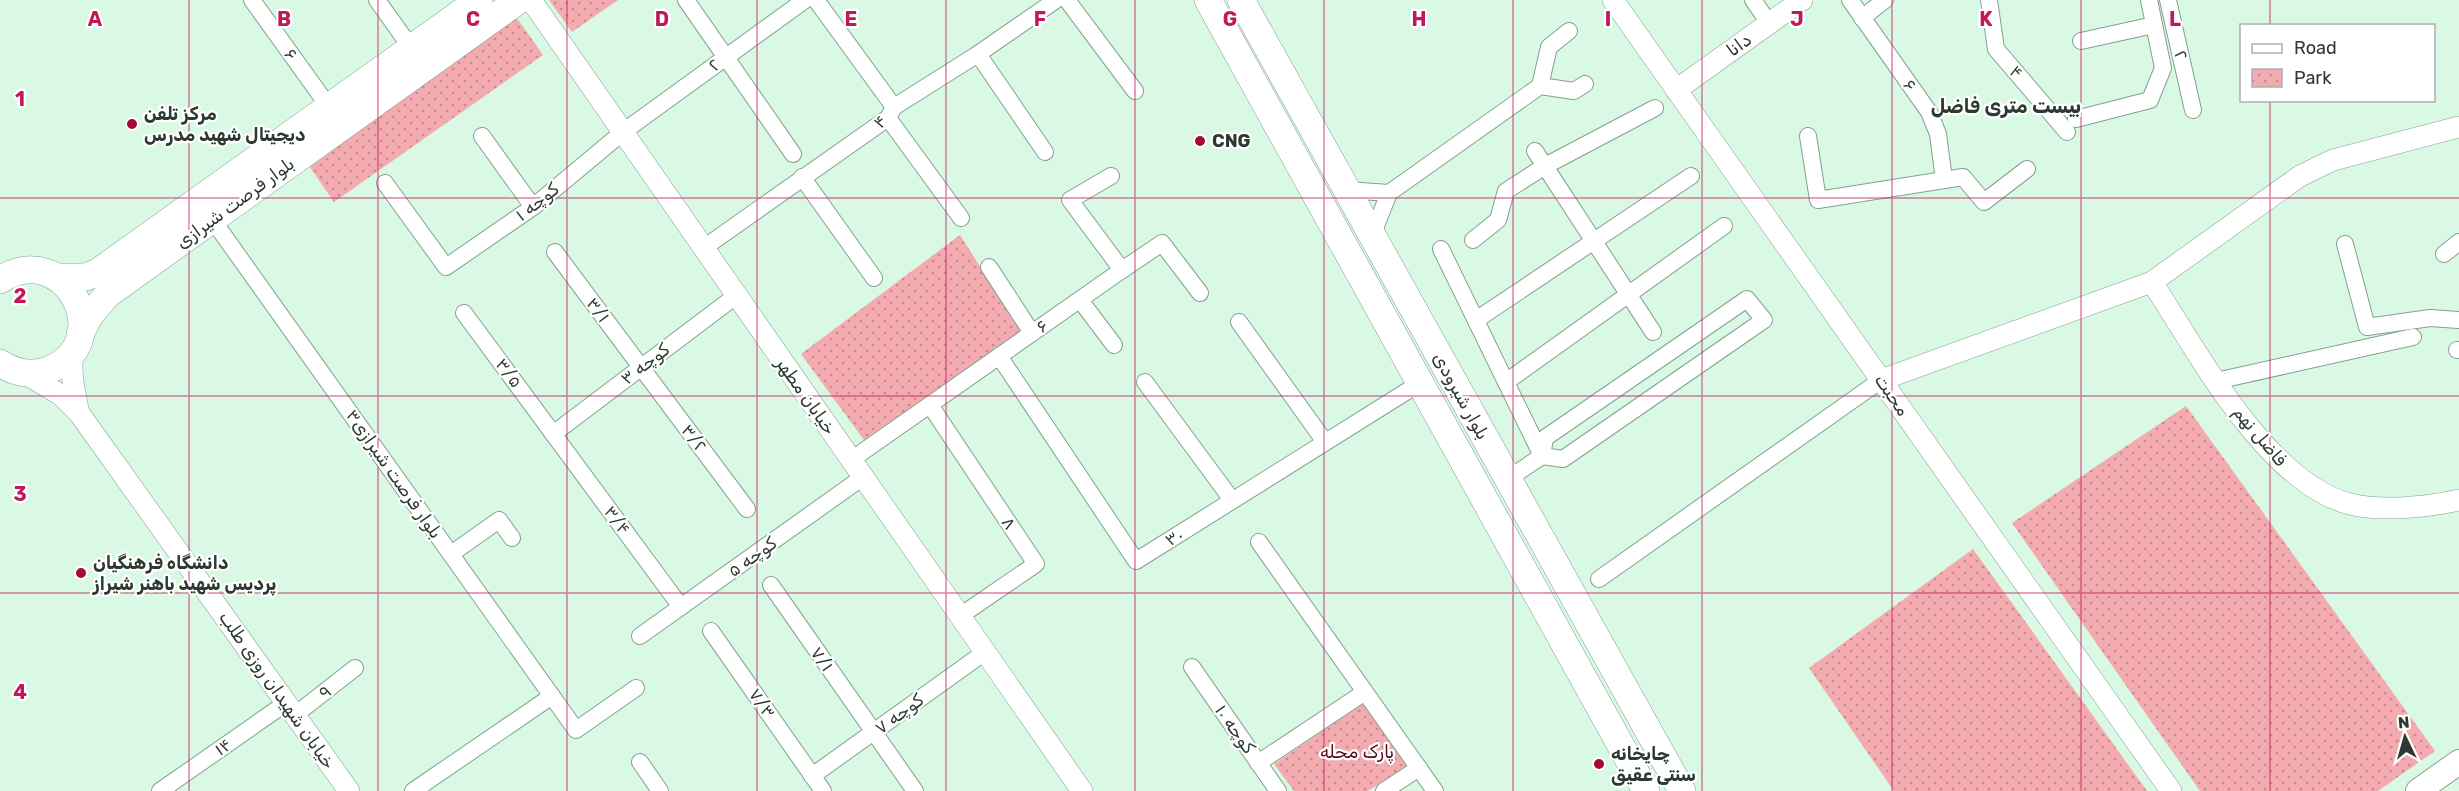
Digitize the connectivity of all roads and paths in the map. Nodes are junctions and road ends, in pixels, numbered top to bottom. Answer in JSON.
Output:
{"nodes":[{"id":1,"x":252,"y":0,"type":"edge"},
{"id":2,"x":377,"y":0,"type":"edge"},
{"id":3,"x":519,"y":0,"type":"edge"},
{"id":4,"x":531,"y":0,"type":"edge"},
{"id":5,"x":686,"y":0,"type":"edge"},
{"id":6,"x":805,"y":0,"type":"edge"},
{"id":7,"x":816,"y":0,"type":"edge"},
{"id":8,"x":1056,"y":0,"type":"edge"},
{"id":9,"x":1067,"y":0,"type":"edge"},
{"id":10,"x":1208,"y":0,"type":"edge"},
{"id":11,"x":1241,"y":0,"type":"edge"},
{"id":12,"x":1613,"y":0,"type":"edge"},
{"id":13,"x":1753,"y":0,"type":"edge"},
{"id":14,"x":1802,"y":0,"type":"edge"},
{"id":15,"x":1850,"y":0,"type":"edge"},
{"id":16,"x":1885,"y":0,"type":"edge"},
{"id":17,"x":1989,"y":0,"type":"edge"},
{"id":18,"x":2149,"y":0,"type":"edge"},
{"id":19,"x":2168,"y":0,"type":"edge"},
{"id":20,"x":475,"y":1,"type":"edge"},
{"id":21,"x":1862,"y":18,"type":"junction"},
{"id":22,"x":1769,"y":23,"type":"junction"},
{"id":23,"x":2154,"y":25,"type":"junction"},
{"id":24,"x":1569,"y":31,"type":"dead end"},
{"id":25,"x":2081,"y":41,"type":"dead end"},
{"id":26,"x":412,"y":49,"type":"junction"},
{"id":27,"x":978,"y":54,"type":"junction"},
{"id":28,"x":725,"y":57,"type":"junction"},
{"id":29,"x":1585,"y":84,"type":"dead end"},
{"id":30,"x":1540,"y":86,"type":"junction"},
{"id":31,"x":1676,"y":90,"type":"junction"},
{"id":32,"x":1135,"y":91,"type":"dead end"},
{"id":33,"x":329,"y":107,"type":"junction"},
{"id":34,"x":1654,"y":108,"type":"dead end"},
{"id":35,"x":2193,"y":110,"type":"dead end"},
{"id":36,"x":891,"y":112,"type":"junction"},
{"id":37,"x":2459,"y":127,"type":"edge"},
{"id":38,"x":623,"y":132,"type":"junction"},
{"id":39,"x":482,"y":136,"type":"dead end"},
{"id":40,"x":1808,"y":136,"type":"dead end"},
{"id":41,"x":1535,"y":151,"type":"dead end"},
{"id":42,"x":1045,"y":152,"type":"dead end"},
{"id":43,"x":793,"y":154,"type":"dead end"},
{"id":44,"x":1545,"y":166,"type":"junction"},
{"id":45,"x":2027,"y":169,"type":"dead end"},
{"id":46,"x":1112,"y":176,"type":"dead end"},
{"id":47,"x":1691,"y":176,"type":"dead end"},
{"id":48,"x":802,"y":177,"type":"junction"},
{"id":49,"x":1944,"y":180,"type":"junction"},
{"id":50,"x":385,"y":183,"type":"dead end"},
{"id":51,"x":1347,"y":190,"type":"junction"},
{"id":52,"x":1389,"y":194,"type":"junction"},
{"id":53,"x":533,"y":207,"type":"junction"},
{"id":54,"x":961,"y":218,"type":"dead end"},
{"id":55,"x":212,"y":219,"type":"junction"},
{"id":56,"x":1724,"y":226,"type":"dead end"},
{"id":57,"x":1372,"y":236,"type":"junction"},
{"id":58,"x":1473,"y":240,"type":"dead end"},
{"id":59,"x":1594,"y":241,"type":"junction"},
{"id":60,"x":2459,"y":242,"type":"edge"},
{"id":61,"x":2345,"y":244,"type":"dead end"},
{"id":62,"x":705,"y":247,"type":"junction"},
{"id":63,"x":1441,"y":249,"type":"dead end"},
{"id":64,"x":555,"y":252,"type":"dead end"},
{"id":65,"x":2444,"y":254,"type":"dead end"},
{"id":66,"x":989,"y":267,"type":"dead end"},
{"id":67,"x":1122,"y":270,"type":"junction"},
{"id":68,"x":5,"y":272,"type":"edge"},
{"id":69,"x":56,"y":277,"type":"junction"},
{"id":70,"x":874,"y":278,"type":"dead end"},
{"id":71,"x":2152,"y":282,"type":"junction"},
{"id":72,"x":1200,"y":292,"type":"dead end"},
{"id":73,"x":1629,"y":294,"type":"junction"},
{"id":74,"x":737,"y":296,"type":"junction"},
{"id":75,"x":1080,"y":300,"type":"junction"},
{"id":76,"x":464,"y":313,"type":"dead end"},
{"id":77,"x":1476,"y":320,"type":"junction"},
{"id":78,"x":2459,"y":320,"type":"edge"},
{"id":79,"x":1239,"y":322,"type":"dead end"},
{"id":80,"x":1653,"y":332,"type":"dead end"},
{"id":81,"x":1032,"y":333,"type":"junction"},
{"id":82,"x":2413,"y":337,"type":"dead end"},
{"id":83,"x":77,"y":342,"type":"junction"},
{"id":84,"x":1114,"y":345,"type":"dead end"},
{"id":85,"x":999,"y":356,"type":"junction"},
{"id":86,"x":641,"y":367,"type":"junction"},
{"id":87,"x":10,"y":371,"type":"edge"},
{"id":88,"x":1881,"y":380,"type":"junction"},
{"id":89,"x":2216,"y":381,"type":"junction"},
{"id":90,"x":1145,"y":382,"type":"dead end"},
{"id":91,"x":1506,"y":382,"type":"junction"},
{"id":92,"x":1420,"y":383,"type":"junction"},
{"id":93,"x":930,"y":405,"type":"junction"},
{"id":94,"x":79,"y":413,"type":"junction"},
{"id":95,"x":554,"y":434,"type":"junction"},
{"id":96,"x":1325,"y":442,"type":"junction"},
{"id":97,"x":1542,"y":456,"type":"junction"},
{"id":98,"x":857,"y":469,"type":"junction"},
{"id":99,"x":1508,"y":479,"type":"junction"},
{"id":100,"x":2459,"y":500,"type":"edge"},
{"id":101,"x":1232,"y":501,"type":"junction"},
{"id":102,"x":747,"y":509,"type":"dead end"},
{"id":103,"x":512,"y":538,"type":"dead end"},
{"id":104,"x":1259,"y":542,"type":"dead end"},
{"id":105,"x":451,"y":554,"type":"junction"},
{"id":106,"x":1599,"y":579,"type":"dead end"},
{"id":107,"x":771,"y":585,"type":"dead end"},
{"id":108,"x":681,"y":607,"type":"junction"},
{"id":109,"x":960,"y":616,"type":"junction"},
{"id":110,"x":711,"y":631,"type":"dead end"},
{"id":111,"x":640,"y":636,"type":"dead end"},
{"id":112,"x":985,"y":652,"type":"junction"},
{"id":113,"x":1192,"y":667,"type":"dead end"},
{"id":114,"x":355,"y":668,"type":"dead end"},
{"id":115,"x":636,"y":688,"type":"dead end"},
{"id":116,"x":1365,"y":692,"type":"junction"},
{"id":117,"x":552,"y":696,"type":"junction"},
{"id":118,"x":291,"y":709,"type":"junction"},
{"id":119,"x":1641,"y":717,"type":"junction"},
{"id":120,"x":873,"y":732,"type":"junction"},
{"id":121,"x":1654,"y":741,"type":"junction"},
{"id":122,"x":1621,"y":745,"type":"junction"},
{"id":123,"x":640,"y":762,"type":"dead end"},
{"id":124,"x":1258,"y":762,"type":"junction"},
{"id":125,"x":2459,"y":762,"type":"edge"},
{"id":126,"x":1419,"y":768,"type":"junction"},
{"id":127,"x":812,"y":776,"type":"junction"},
{"id":128,"x":160,"y":791,"type":"edge"},
{"id":129,"x":349,"y":791,"type":"edge"},
{"id":130,"x":413,"y":791,"type":"edge"},
{"id":131,"x":660,"y":791,"type":"edge"},
{"id":132,"x":823,"y":791,"type":"edge"},
{"id":133,"x":915,"y":791,"type":"edge"},
{"id":134,"x":1082,"y":791,"type":"edge"},
{"id":135,"x":1278,"y":791,"type":"edge"},
{"id":136,"x":1384,"y":791,"type":"edge"},
{"id":137,"x":1435,"y":791,"type":"edge"},
{"id":138,"x":1646,"y":791,"type":"edge"},
{"id":139,"x":1682,"y":791,"type":"edge"},
{"id":140,"x":2171,"y":791,"type":"edge"},
{"id":141,"x":2418,"y":791,"type":"edge"}],
"edges":[{"from":1,"to":33,"type":"street","name":"۶"},
{"from":2,"to":26,"type":"street"},
{"from":3,"to":55,"type":"main road","name":"بلوار فرصت شیرازی"},
{"from":4,"to":38,"type":"street","name":"خیابان مطهر"},
{"from":5,"to":28,"type":"street"},
{"from":6,"to":28,"type":"street","name":"۲"},
{"from":7,"to":36,"type":"street"},
{"from":8,"to":27,"type":"street","name":"۴"},
{"from":9,"to":32,"type":"street"},
{"from":10,"to":92,"type":"main road","name":"بلوار شیرودی"},
{"from":11,"to":51,"type":"main road","name":"بلوار شیرودی"},
{"from":12,"to":31,"type":"street","name":"محبت"},
{"from":13,"to":22,"type":"street"},
{"from":14,"to":22,"type":"street","name":"دانا"},
{"from":15,"to":21,"type":"street","name":"۶"},
{"from":16,"to":21,"type":"street"},
{"from":17,"to":23,"type":"street","name":"۴"},
{"from":18,"to":23,"type":"street"},
{"from":19,"to":35,"type":"street","name":"۲"},
{"from":20,"to":26,"type":"main road","name":"بلوار فرصت شیرازی"},
{"from":21,"to":49,"type":"street","name":"۶"},
{"from":22,"to":31,"type":"street","name":"دانا"},
{"from":23,"to":25,"type":"street"},
{"from":24,"to":30,"type":"street"},
{"from":26,"to":33,"type":"main road","name":"بلوار فرصت شیرازی"},
{"from":27,"to":36,"type":"street","name":"۴"},
{"from":27,"to":42,"type":"street"},
{"from":28,"to":38,"type":"street","name":"۲"},
{"from":28,"to":43,"type":"street"},
{"from":29,"to":30,"type":"street"},
{"from":30,"to":52,"type":"street"},
{"from":31,"to":88,"type":"street","name":"محبت"},
{"from":33,"to":69,"type":"main road","name":"بلوار فرصت شیرازی"},
{"from":34,"to":44,"type":"street"},
{"from":36,"to":48,"type":"street","name":"۴"},
{"from":36,"to":54,"type":"street"},
{"from":37,"to":71,"type":"street"},
{"from":38,"to":53,"type":"street","name":"کوچه ۱"},
{"from":38,"to":62,"type":"street","name":"خیابان مطهر"},
{"from":39,"to":53,"type":"street"},
{"from":40,"to":49,"type":"street"},
{"from":41,"to":44,"type":"street"},
{"from":44,"to":58,"type":"street"},
{"from":44,"to":59,"type":"street"},
{"from":45,"to":49,"type":"street"},
{"from":46,"to":67,"type":"street"},
{"from":47,"to":59,"type":"street"},
{"from":48,"to":62,"type":"street","name":"۴"},
{"from":48,"to":70,"type":"street"},
{"from":50,"to":53,"type":"street","name":"کوچه ۱"},
{"from":51,"to":52,"type":"street"},
{"from":51,"to":57,"type":"main road","name":"بلوار شیرودی"},
{"from":52,"to":57,"type":"street"},
{"from":55,"to":83,"type":"main road","name":"بلوار فرصت شیرازی"},
{"from":55,"to":105,"type":"street","name":"۳بلوار فرصت شیرازی"},
{"from":56,"to":73,"type":"street"},
{"from":57,"to":99,"type":"main road","name":"بلوار شیرودی"},
{"from":59,"to":73,"type":"street"},
{"from":59,"to":77,"type":"street"},
{"from":60,"to":65,"type":"street"},
{"from":61,"to":78,"type":"street"},
{"from":62,"to":74,"type":"street","name":"خیابان مطهر"},
{"from":63,"to":77,"type":"street"},
{"from":64,"to":86,"type":"street","name":"۳/۱"},
{"from":66,"to":81,"type":"street"},
{"from":67,"to":72,"type":"street","name":"۶"},
{"from":67,"to":75,"type":"street","name":"۶"},
{"from":68,"to":69,"type":"main road","name":"بلوار فرصت شیرازی"},
{"from":69,"to":83,"type":"main road"},
{"from":71,"to":88,"type":"street"},
{"from":71,"to":89,"type":"street","name":"فاضل نهم"},
{"from":73,"to":80,"type":"street"},
{"from":73,"to":91,"type":"street"},
{"from":74,"to":86,"type":"street","name":"کوچه ۳"},
{"from":74,"to":98,"type":"street","name":"خیابان مطهر"},
{"from":75,"to":81,"type":"street","name":"۶"},
{"from":75,"to":84,"type":"street"},
{"from":76,"to":95,"type":"street","name":"۳/۵"},
{"from":77,"to":91,"type":"street"},
{"from":79,"to":96,"type":"street"},
{"from":81,"to":85,"type":"street","name":"۶"},
{"from":82,"to":89,"type":"street"},
{"from":83,"to":87,"type":"main road"},
{"from":83,"to":94,"type":"street","name":"خیابان شهیدان روزی طلب"},
{"from":85,"to":93,"type":"street","name":"۶"},
{"from":85,"to":101,"type":"street","name":"۳۰"},
{"from":86,"to":95,"type":"street","name":"کوچه ۳"},
{"from":86,"to":102,"type":"street","name":"۳/۲"},
{"from":87,"to":94,"type":"street","name":"خیابان شهیدان روزی طلب"},
{"from":88,"to":106,"type":"street"},
{"from":88,"to":140,"type":"street","name":"محبت"},
{"from":89,"to":100,"type":"street","name":"فاضل نهم"},
{"from":90,"to":101,"type":"street"},
{"from":91,"to":97,"type":"street"},
{"from":92,"to":96,"type":"street","name":"۳۰"},
{"from":92,"to":122,"type":"main road","name":"بلوار شیرودی"},
{"from":93,"to":98,"type":"street","name":"۶"},
{"from":93,"to":109,"type":"street","name":"۸"},
{"from":94,"to":118,"type":"street","name":"خیابان شهیدان روزی طلب"},
{"from":95,"to":108,"type":"street","name":"۳/۴"},
{"from":96,"to":101,"type":"street","name":"۳۰"},
{"from":97,"to":97,"type":"street"},
{"from":97,"to":99,"type":"street"},
{"from":98,"to":108,"type":"street","name":"کوچه ۵"},
{"from":98,"to":109,"type":"street","name":"خیابان مطهر"},
{"from":99,"to":119,"type":"main road","name":"بلوار شیرودی"},
{"from":103,"to":105,"type":"street"},
{"from":104,"to":116,"type":"street"},
{"from":105,"to":117,"type":"street","name":"۳بلوار فرصت شیرازی"},
{"from":107,"to":120,"type":"street","name":"۷/۱"},
{"from":108,"to":111,"type":"street","name":"کوچه ۵"},
{"from":109,"to":112,"type":"street","name":"خیابان مطهر"},
{"from":110,"to":127,"type":"street","name":"۷/۳"},
{"from":112,"to":120,"type":"street","name":"کوچه ۷"},
{"from":112,"to":134,"type":"street","name":"خیابان مطهر"},
{"from":113,"to":124,"type":"street","name":"کوچه ۱۰"},
{"from":114,"to":118,"type":"street","name":"۹"},
{"from":115,"to":117,"type":"street","name":"۳بلوار فرصت شیرازی"},
{"from":116,"to":124,"type":"street"},
{"from":116,"to":126,"type":"street"},
{"from":117,"to":130,"type":"street"},
{"from":118,"to":128,"type":"street","name":"۱۴"},
{"from":118,"to":129,"type":"street","name":"خیابان شهیدان روزی طلب"},
{"from":119,"to":121,"type":"main road","name":"بلوار شیرودی"},
{"from":119,"to":122,"type":"main road"},
{"from":120,"to":127,"type":"street","name":"کوچه ۷"},
{"from":120,"to":133,"type":"street","name":"۷/۱"},
{"from":121,"to":122,"type":"main road"},
{"from":121,"to":139,"type":"main road","name":"بلوار شیرودی"},
{"from":122,"to":138,"type":"main road","name":"بلوار شیرودی"},
{"from":123,"to":131,"type":"street"},
{"from":124,"to":135,"type":"street","name":"کوچه ۱۰"},
{"from":125,"to":141,"type":"main road"},
{"from":126,"to":136,"type":"street"},
{"from":126,"to":137,"type":"street"},
{"from":127,"to":132,"type":"street","name":"۷/۳"}]}
